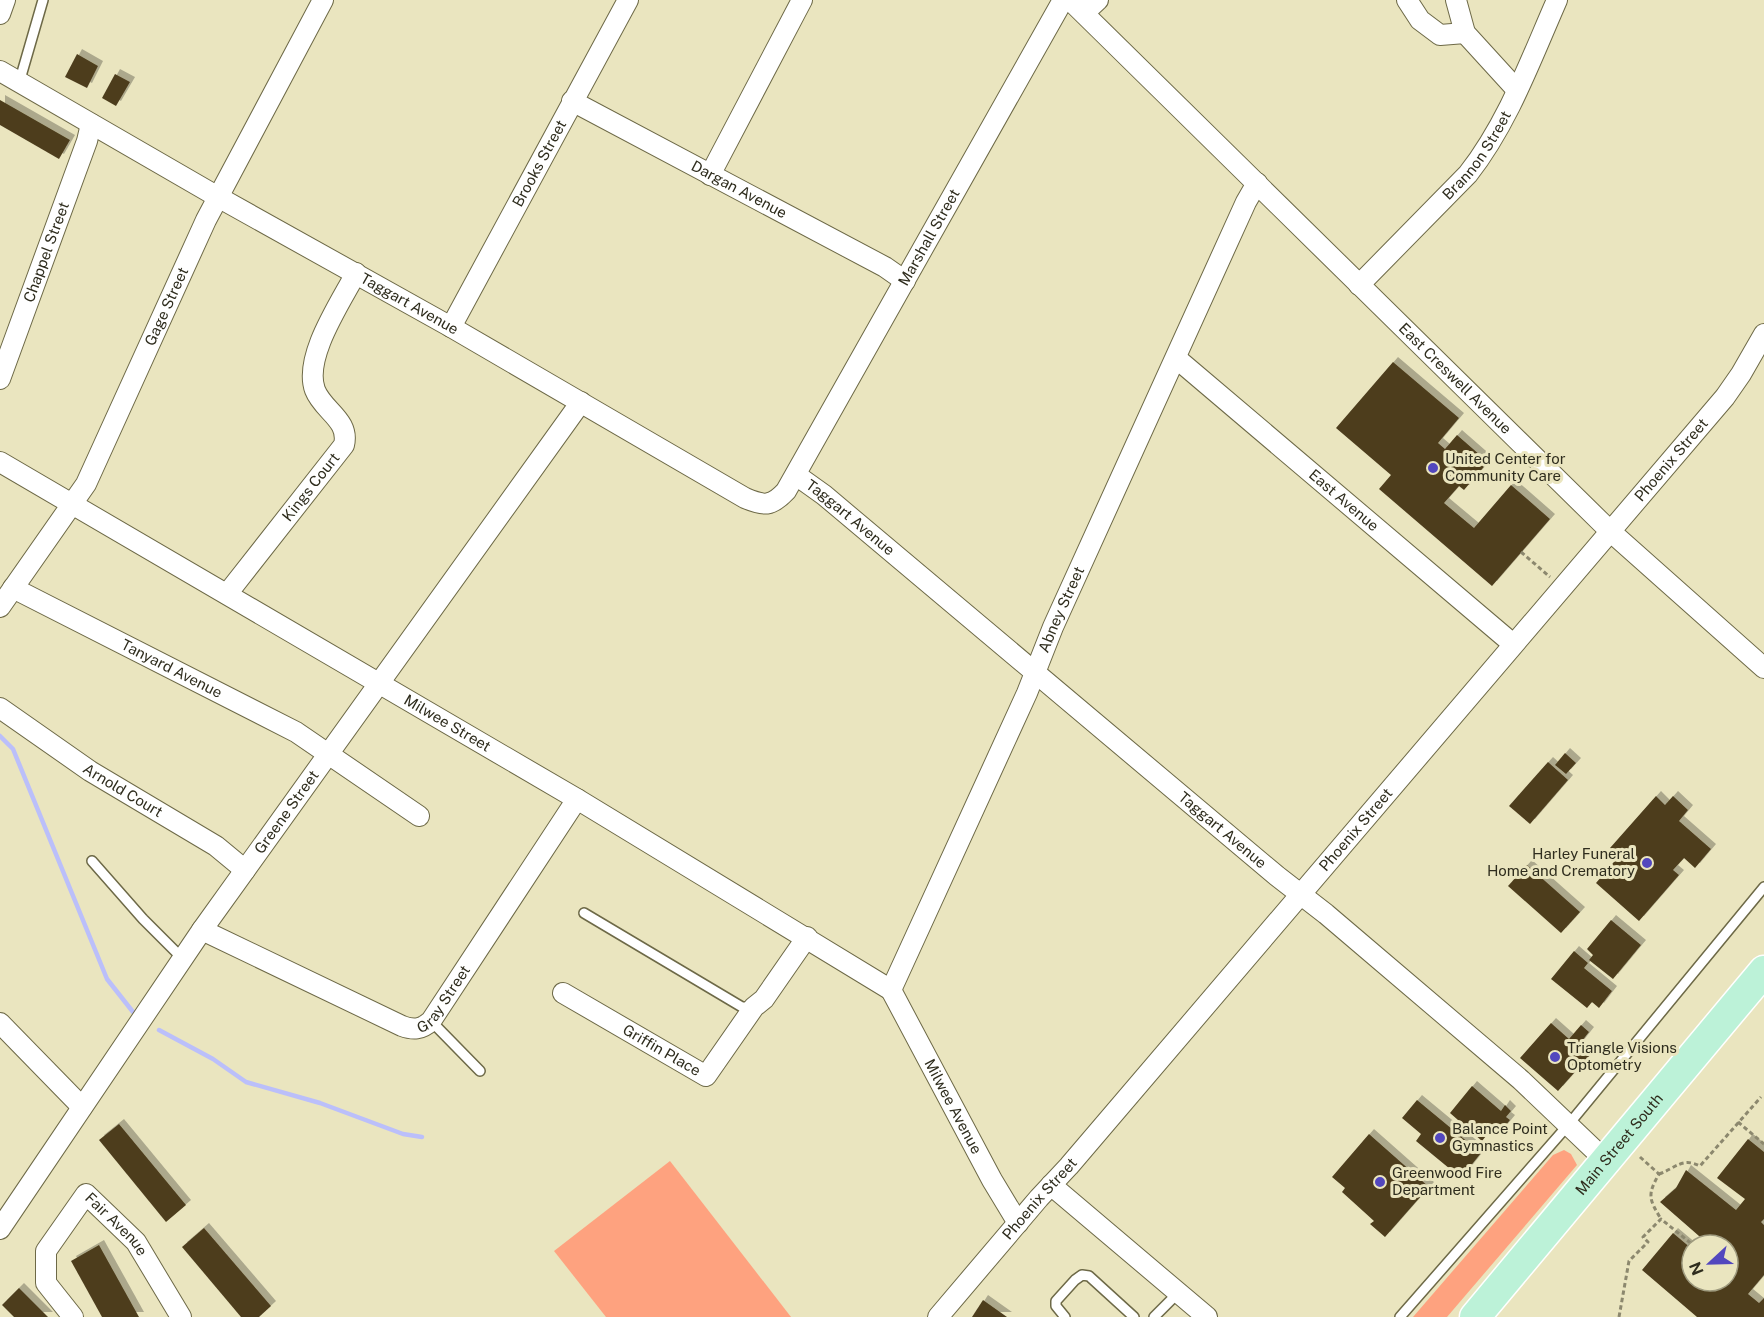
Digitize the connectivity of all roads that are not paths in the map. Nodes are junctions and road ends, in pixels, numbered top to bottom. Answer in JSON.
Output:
{"nodes":[{"id":1,"x":5,"y":0,"type":"edge"},
{"id":2,"x":43,"y":0,"type":"edge"},
{"id":3,"x":322,"y":0,"type":"edge"},
{"id":4,"x":628,"y":0,"type":"edge"},
{"id":5,"x":802,"y":0,"type":"edge"},
{"id":6,"x":1063,"y":0,"type":"edge"},
{"id":7,"x":1407,"y":0,"type":"edge"},
{"id":8,"x":1456,"y":0,"type":"edge"},
{"id":9,"x":1557,"y":0,"type":"edge"},
{"id":10,"x":1084,"y":4,"type":"edge"},
{"id":11,"x":0,"y":14,"type":"edge"},
{"id":12,"x":1465,"y":33,"type":"junction"},
{"id":13,"x":0,"y":71,"type":"edge"},
{"id":14,"x":19,"y":83,"type":"junction"},
{"id":15,"x":1517,"y":90,"type":"junction"},
{"id":16,"x":572,"y":101,"type":"junction"},
{"id":17,"x":91,"y":124,"type":"junction"},
{"id":18,"x":711,"y":175,"type":"junction"},
{"id":19,"x":1257,"y":183,"type":"junction"},
{"id":20,"x":218,"y":197,"type":"junction"},
{"id":21,"x":356,"y":273,"type":"junction"},
{"id":22,"x":905,"y":280,"type":"junction"},
{"id":23,"x":1359,"y":285,"type":"junction"},
{"id":24,"x":451,"y":327,"type":"junction"},
{"id":25,"x":1764,"y":334,"type":"edge"},
{"id":26,"x":1176,"y":358,"type":"junction"},
{"id":27,"x":0,"y":379,"type":"edge"},
{"id":28,"x":581,"y":402,"type":"junction"},
{"id":29,"x":0,"y":462,"type":"edge"},
{"id":30,"x":796,"y":475,"type":"junction"},
{"id":31,"x":72,"y":504,"type":"junction"},
{"id":32,"x":1610,"y":531,"type":"junction"},
{"id":33,"x":13,"y":588,"type":"junction"},
{"id":34,"x":227,"y":594,"type":"junction"},
{"id":35,"x":0,"y":607,"type":"edge"},
{"id":36,"x":1514,"y":644,"type":"junction"},
{"id":37,"x":1764,"y":668,"type":"edge"},
{"id":38,"x":1035,"y":671,"type":"junction"},
{"id":39,"x":379,"y":682,"type":"junction"},
{"id":40,"x":1,"y":709,"type":"edge"},
{"id":41,"x":327,"y":755,"type":"junction"},
{"id":42,"x":577,"y":799,"type":"junction"},
{"id":43,"x":418,"y":816,"type":"dead end"},
{"id":44,"x":92,"y":861,"type":"dead end"},
{"id":45,"x":245,"y":870,"type":"junction"},
{"id":46,"x":1764,"y":887,"type":"edge"},
{"id":47,"x":1300,"y":894,"type":"junction"},
{"id":48,"x":584,"y":913,"type":"dead end"},
{"id":49,"x":202,"y":930,"type":"junction"},
{"id":50,"x":807,"y":937,"type":"junction"},
{"id":51,"x":182,"y":958,"type":"junction"},
{"id":52,"x":1764,"y":971,"type":"edge"},
{"id":53,"x":891,"y":990,"type":"junction"},
{"id":54,"x":563,"y":993,"type":"dead end"},
{"id":55,"x":754,"y":1007,"type":"junction"},
{"id":56,"x":431,"y":1021,"type":"junction"},
{"id":57,"x":0,"y":1023,"type":"edge"},
{"id":58,"x":480,"y":1071,"type":"dead end"},
{"id":59,"x":82,"y":1107,"type":"junction"},
{"id":60,"x":1569,"y":1124,"type":"junction"},
{"id":61,"x":1606,"y":1161,"type":"junction"},
{"id":62,"x":1051,"y":1185,"type":"junction"},
{"id":63,"x":1018,"y":1223,"type":"junction"},
{"id":64,"x":0,"y":1229,"type":"edge"},
{"id":65,"x":1178,"y":1293,"type":"junction"},
{"id":66,"x":73,"y":1317,"type":"edge"},
{"id":67,"x":181,"y":1317,"type":"edge"},
{"id":68,"x":938,"y":1317,"type":"edge"},
{"id":69,"x":1065,"y":1317,"type":"edge"},
{"id":70,"x":1134,"y":1317,"type":"edge"},
{"id":71,"x":1154,"y":1317,"type":"edge"},
{"id":72,"x":1207,"y":1317,"type":"edge"},
{"id":73,"x":1400,"y":1317,"type":"edge"},
{"id":74,"x":1475,"y":1317,"type":"edge"}],
"edges":[{"from":1,"to":11,"type":"street"},
{"from":2,"to":14,"type":"lane"},
{"from":3,"to":20,"type":"street","name":"Gage Street"},
{"from":4,"to":16,"type":"street","name":"Brooks Street"},
{"from":5,"to":18,"type":"street"},
{"from":6,"to":22,"type":"street","name":"Marshall Street"},
{"from":7,"to":12,"type":"street"},
{"from":8,"to":12,"type":"street"},
{"from":9,"to":15,"type":"street","name":"Brannon Street"},
{"from":10,"to":19,"type":"street","name":"East Creswell Avenue"},
{"from":12,"to":15,"type":"street"},
{"from":13,"to":14,"type":"street","name":"Taggart Avenue"},
{"from":14,"to":17,"type":"street","name":"Taggart Avenue"},
{"from":15,"to":23,"type":"street","name":"Brannon Street"},
{"from":16,"to":18,"type":"street","name":"Dargan Avenue"},
{"from":16,"to":24,"type":"street","name":"Brooks Street"},
{"from":17,"to":20,"type":"street","name":"Taggart Avenue"},
{"from":17,"to":27,"type":"street","name":"Chappel Street"},
{"from":18,"to":22,"type":"street","name":"Dargan Avenue"},
{"from":19,"to":23,"type":"street","name":"East Creswell Avenue"},
{"from":19,"to":26,"type":"street","name":"Abney Street"},
{"from":20,"to":21,"type":"street","name":"Taggart Avenue"},
{"from":20,"to":31,"type":"street","name":"Gage Street"},
{"from":21,"to":24,"type":"street","name":"Taggart Avenue"},
{"from":21,"to":34,"type":"street","name":"Kings Court"},
{"from":22,"to":30,"type":"street","name":"Marshall Street"},
{"from":23,"to":32,"type":"street","name":"East Creswell Avenue"},
{"from":24,"to":28,"type":"street","name":"Taggart Avenue"},
{"from":25,"to":32,"type":"street","name":"Phoenix Street"},
{"from":26,"to":36,"type":"street","name":"East Avenue"},
{"from":26,"to":38,"type":"street","name":"Abney Street"},
{"from":28,"to":30,"type":"street","name":"Taggart Avenue"},
{"from":28,"to":39,"type":"street","name":"Greene Street"},
{"from":29,"to":31,"type":"street","name":"Milwee Street"},
{"from":30,"to":38,"type":"street","name":"Taggart Avenue"},
{"from":31,"to":33,"type":"street","name":"Gage Street"},
{"from":31,"to":34,"type":"street","name":"Milwee Street"},
{"from":32,"to":36,"type":"street","name":"Phoenix Street"},
{"from":32,"to":37,"type":"street","name":"East Creswell Avenue"},
{"from":33,"to":35,"type":"street","name":"Gage Street"},
{"from":33,"to":41,"type":"street","name":"Tanyard Avenue"},
{"from":34,"to":39,"type":"street","name":"Milwee Street"},
{"from":36,"to":47,"type":"street","name":"Phoenix Street"},
{"from":38,"to":47,"type":"street","name":"Taggart Avenue"},
{"from":38,"to":53,"type":"street","name":"Abney Street"},
{"from":39,"to":41,"type":"street","name":"Greene Street"},
{"from":39,"to":42,"type":"street","name":"Milwee Street"},
{"from":40,"to":45,"type":"street","name":"Arnold Court"},
{"from":41,"to":43,"type":"street","name":"Tanyard Avenue"},
{"from":41,"to":45,"type":"street","name":"Greene Street"},
{"from":42,"to":50,"type":"street","name":"Milwee Street"},
{"from":42,"to":56,"type":"street","name":"Gray Street"},
{"from":44,"to":51,"type":"lane"},
{"from":45,"to":49,"type":"street","name":"Greene Street"},
{"from":46,"to":60,"type":"lane"},
{"from":47,"to":60,"type":"street","name":"Taggart Avenue"},
{"from":47,"to":62,"type":"street","name":"Phoenix Street"},
{"from":48,"to":55,"type":"lane"},
{"from":49,"to":51,"type":"street","name":"Greene Street"},
{"from":49,"to":56,"type":"street","name":"Gray Street"},
{"from":50,"to":53,"type":"street","name":"Milwee Street"},
{"from":50,"to":55,"type":"street","name":"Griffin Place"},
{"from":51,"to":59,"type":"street","name":"Greene Street"},
{"from":52,"to":61,"type":"main road","name":"Main Street South"},
{"from":53,"to":63,"type":"street","name":"Milwee Avenue"},
{"from":54,"to":55,"type":"street","name":"Griffin Place"},
{"from":56,"to":58,"type":"lane"},
{"from":57,"to":59,"type":"street"},
{"from":59,"to":64,"type":"street","name":"Greene Street"},
{"from":60,"to":61,"type":"street","name":"Taggart Avenue"},
{"from":60,"to":73,"type":"lane"},
{"from":61,"to":74,"type":"main road","name":"Main Street South"},
{"from":62,"to":63,"type":"street","name":"Phoenix Street"},
{"from":62,"to":65,"type":"street"},
{"from":63,"to":68,"type":"street","name":"Phoenix Street"},
{"from":65,"to":71,"type":"lane"},
{"from":65,"to":72,"type":"street"},
{"from":66,"to":67,"type":"street","name":"Fair Avenue"},
{"from":69,"to":70,"type":"lane"}]}
